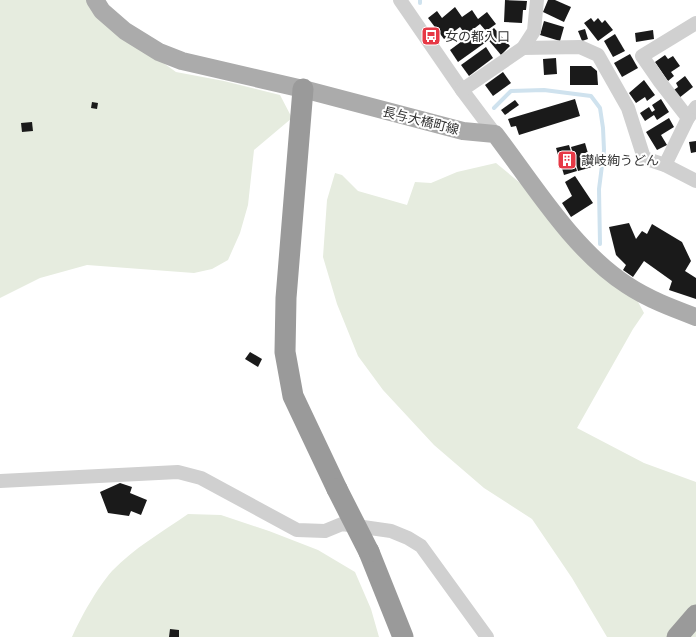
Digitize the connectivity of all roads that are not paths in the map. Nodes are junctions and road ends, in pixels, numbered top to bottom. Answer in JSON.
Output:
{"nodes":[{"id":1,"x":95,"y":0,"type":"edge"},
{"id":2,"x":400,"y":0,"type":"edge"},
{"id":3,"x":537,"y":0,"type":"edge"},
{"id":4,"x":696,"y":23,"type":"edge"},
{"id":5,"x":524,"y":48,"type":"junction"},
{"id":6,"x":303,"y":89,"type":"junction"},
{"id":7,"x":462,"y":90,"type":"junction"},
{"id":8,"x":692,"y":112,"type":"edge"},
{"id":9,"x":495,"y":134,"type":"junction"},
{"id":10,"x":665,"y":165,"type":"junction"},
{"id":11,"x":696,"y":181,"type":"edge"},
{"id":12,"x":696,"y":317,"type":"edge"},
{"id":13,"x":0,"y":481,"type":"edge"},
{"id":14,"x":378,"y":572,"type":"junction"},
{"id":15,"x":696,"y":615,"type":"edge"},
{"id":16,"x":696,"y":633,"type":"edge"},
{"id":17,"x":403,"y":637,"type":"edge"},
{"id":18,"x":413,"y":637,"type":"edge"},
{"id":19,"x":487,"y":637,"type":"edge"},
{"id":20,"x":677,"y":637,"type":"edge"},
{"id":21,"x":693,"y":637,"type":"edge"}],
"edges":[{"from":1,"to":6,"type":"main road","name":"長与大橋町線"},
{"from":2,"to":7,"type":"street"},
{"from":3,"to":5,"type":"street"},
{"from":4,"to":8,"type":"street"},
{"from":5,"to":7,"type":"street"},
{"from":5,"to":10,"type":"street"},
{"from":6,"to":9,"type":"main road","name":"長与大橋町線"},
{"from":6,"to":14,"type":"highway","bridge":true},
{"from":7,"to":9,"type":"street"},
{"from":8,"to":10,"type":"street"},
{"from":9,"to":12,"type":"main road"},
{"from":10,"to":11,"type":"street"},
{"from":13,"to":19,"type":"street"},
{"from":14,"to":17,"type":"highway"},
{"from":14,"to":18,"type":"highway"},
{"from":15,"to":20,"type":"highway"},
{"from":16,"to":21,"type":"highway"}]}
